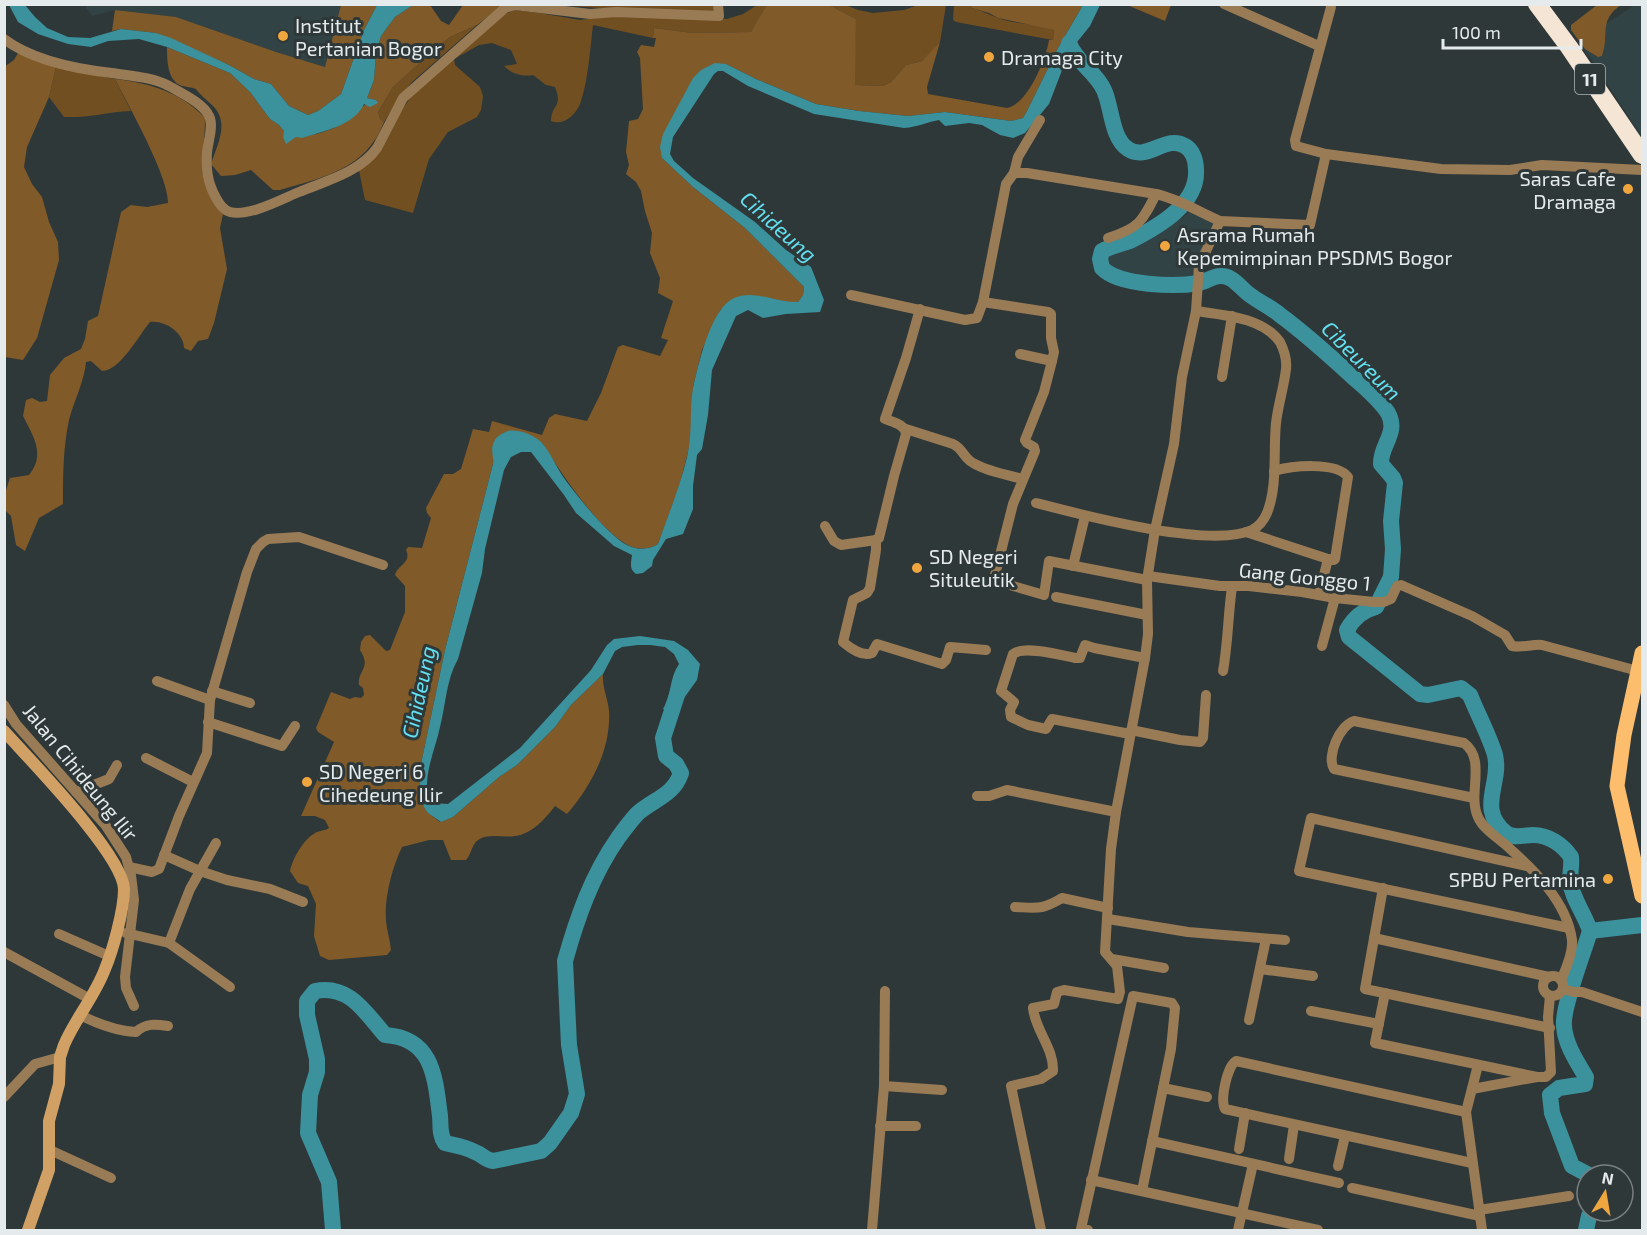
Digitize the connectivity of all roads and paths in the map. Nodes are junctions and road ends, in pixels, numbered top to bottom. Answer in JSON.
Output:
{"nodes":[{"id":1,"x":1224,"y":4,"type":"edge"},
{"id":2,"x":1537,"y":4,"type":"edge"},
{"id":3,"x":1330,"y":7,"type":"dead end"},
{"id":4,"x":719,"y":9,"type":"edge"},
{"id":5,"x":4,"y":39,"type":"edge"},
{"id":6,"x":1319,"y":46,"type":"junction"},
{"id":7,"x":1040,"y":120,"type":"dead end"},
{"id":8,"x":1326,"y":154,"type":"junction"},
{"id":9,"x":1642,"y":155,"type":"edge"},
{"id":10,"x":1642,"y":170,"type":"edge"},
{"id":11,"x":1014,"y":173,"type":"junction"},
{"id":12,"x":1156,"y":194,"type":"junction"},
{"id":13,"x":1220,"y":220,"type":"junction"},
{"id":14,"x":1108,"y":238,"type":"dead end"},
{"id":15,"x":851,"y":295,"type":"dead end"},
{"id":16,"x":983,"y":302,"type":"junction"},
{"id":17,"x":920,"y":309,"type":"junction"},
{"id":18,"x":1196,"y":311,"type":"junction"},
{"id":19,"x":1232,"y":316,"type":"junction"},
{"id":20,"x":1020,"y":354,"type":"dead end"},
{"id":21,"x":1052,"y":361,"type":"junction"},
{"id":22,"x":1222,"y":376,"type":"dead end"},
{"id":23,"x":906,"y":429,"type":"junction"},
{"id":24,"x":1274,"y":471,"type":"junction"},
{"id":25,"x":1022,"y":479,"type":"junction"},
{"id":26,"x":1036,"y":503,"type":"dead end"},
{"id":27,"x":1085,"y":516,"type":"junction"},
{"id":28,"x":825,"y":526,"type":"dead end"},
{"id":29,"x":1155,"y":530,"type":"junction"},
{"id":30,"x":1246,"y":532,"type":"junction"},
{"id":31,"x":876,"y":540,"type":"junction"},
{"id":32,"x":1328,"y":559,"type":"junction"},
{"id":33,"x":383,"y":566,"type":"dead end"},
{"id":34,"x":1073,"y":566,"type":"junction"},
{"id":35,"x":1148,"y":578,"type":"junction"},
{"id":36,"x":1232,"y":587,"type":"junction"},
{"id":37,"x":1319,"y":595,"type":"junction"},
{"id":38,"x":1056,"y":597,"type":"dead end"},
{"id":39,"x":1335,"y":598,"type":"junction"},
{"id":40,"x":1147,"y":615,"type":"junction"},
{"id":41,"x":1322,"y":646,"type":"dead end"},
{"id":42,"x":986,"y":650,"type":"dead end"},
{"id":43,"x":1642,"y":653,"type":"edge"},
{"id":44,"x":1145,"y":658,"type":"junction"},
{"id":45,"x":1223,"y":671,"type":"dead end"},
{"id":46,"x":1638,"y":671,"type":"junction"},
{"id":47,"x":157,"y":681,"type":"dead end"},
{"id":48,"x":211,"y":695,"type":"junction"},
{"id":49,"x":1206,"y":695,"type":"dead end"},
{"id":50,"x":250,"y":703,"type":"dead end"},
{"id":51,"x":4,"y":705,"type":"edge"},
{"id":52,"x":208,"y":722,"type":"junction"},
{"id":53,"x":295,"y":726,"type":"dead end"},
{"id":54,"x":4,"y":730,"type":"edge"},
{"id":55,"x":1130,"y":732,"type":"junction"},
{"id":56,"x":146,"y":758,"type":"dead end"},
{"id":57,"x":117,"y":765,"type":"dead end"},
{"id":58,"x":193,"y":782,"type":"junction"},
{"id":59,"x":76,"y":792,"type":"junction"},
{"id":60,"x":977,"y":796,"type":"dead end"},
{"id":61,"x":1474,"y":798,"type":"junction"},
{"id":62,"x":1116,"y":812,"type":"junction"},
{"id":63,"x":216,"y":843,"type":"dead end"},
{"id":64,"x":164,"y":855,"type":"junction"},
{"id":65,"x":1529,"y":866,"type":"junction"},
{"id":66,"x":129,"y":867,"type":"junction"},
{"id":67,"x":200,"y":871,"type":"junction"},
{"id":68,"x":1383,"y":888,"type":"junction"},
{"id":69,"x":1642,"y":896,"type":"edge"},
{"id":70,"x":303,"y":902,"type":"dead end"},
{"id":71,"x":1015,"y":907,"type":"dead end"},
{"id":72,"x":1108,"y":913,"type":"junction"},
{"id":73,"x":1569,"y":928,"type":"junction"},
{"id":74,"x":124,"y":933,"type":"junction"},
{"id":75,"x":59,"y":934,"type":"dead end"},
{"id":76,"x":1374,"y":938,"type":"junction"},
{"id":77,"x":1266,"y":939,"type":"junction"},
{"id":78,"x":1285,"y":940,"type":"dead end"},
{"id":79,"x":169,"y":943,"type":"junction"},
{"id":80,"x":4,"y":952,"type":"edge"},
{"id":81,"x":109,"y":956,"type":"junction"},
{"id":82,"x":1112,"y":959,"type":"junction"},
{"id":83,"x":1164,"y":969,"type":"dead end"},
{"id":84,"x":1260,"y":969,"type":"junction"},
{"id":85,"x":1313,"y":976,"type":"dead end"},
{"id":86,"x":1559,"y":982,"type":"junction"},
{"id":87,"x":230,"y":987,"type":"dead end"},
{"id":88,"x":885,"y":990,"type":"dead end"},
{"id":89,"x":1385,"y":993,"type":"junction"},
{"id":90,"x":1550,"y":996,"type":"junction"},
{"id":91,"x":90,"y":999,"type":"junction"},
{"id":92,"x":134,"y":1006,"type":"dead end"},
{"id":93,"x":1311,"y":1011,"type":"dead end"},
{"id":94,"x":1642,"y":1012,"type":"edge"},
{"id":95,"x":80,"y":1015,"type":"junction"},
{"id":96,"x":1249,"y":1020,"type":"dead end"},
{"id":97,"x":1642,"y":1020,"type":"edge"},
{"id":98,"x":1379,"y":1024,"type":"junction"},
{"id":99,"x":168,"y":1026,"type":"dead end"},
{"id":100,"x":1550,"y":1028,"type":"junction"},
{"id":101,"x":56,"y":1058,"type":"junction"},
{"id":102,"x":1478,"y":1065,"type":"junction"},
{"id":103,"x":1537,"y":1077,"type":"junction"},
{"id":104,"x":884,"y":1086,"type":"junction"},
{"id":105,"x":1164,"y":1088,"type":"junction"},
{"id":106,"x":1472,"y":1089,"type":"junction"},
{"id":107,"x":942,"y":1090,"type":"dead end"},
{"id":108,"x":4,"y":1097,"type":"edge"},
{"id":109,"x":1207,"y":1097,"type":"dead end"},
{"id":110,"x":1466,"y":1112,"type":"junction"},
{"id":111,"x":1245,"y":1113,"type":"junction"},
{"id":112,"x":1294,"y":1125,"type":"junction"},
{"id":113,"x":880,"y":1126,"type":"junction"},
{"id":114,"x":916,"y":1126,"type":"dead end"},
{"id":115,"x":1345,"y":1136,"type":"junction"},
{"id":116,"x":1152,"y":1142,"type":"junction"},
{"id":117,"x":1239,"y":1149,"type":"dead end"},
{"id":118,"x":50,"y":1150,"type":"junction"},
{"id":119,"x":1288,"y":1159,"type":"dead end"},
{"id":120,"x":1472,"y":1163,"type":"junction"},
{"id":121,"x":1253,"y":1164,"type":"junction"},
{"id":122,"x":1338,"y":1166,"type":"dead end"},
{"id":123,"x":111,"y":1178,"type":"dead end"},
{"id":124,"x":1091,"y":1180,"type":"junction"},
{"id":125,"x":1339,"y":1183,"type":"dead end"},
{"id":126,"x":1352,"y":1188,"type":"dead end"},
{"id":127,"x":1142,"y":1191,"type":"junction"},
{"id":128,"x":1569,"y":1196,"type":"dead end"},
{"id":129,"x":1241,"y":1213,"type":"junction"},
{"id":130,"x":1479,"y":1213,"type":"junction"},
{"id":131,"x":28,"y":1230,"type":"edge"},
{"id":132,"x":872,"y":1230,"type":"edge"},
{"id":133,"x":1041,"y":1230,"type":"edge"},
{"id":134,"x":1088,"y":1230,"type":"edge"},
{"id":135,"x":1238,"y":1230,"type":"edge"},
{"id":136,"x":1318,"y":1230,"type":"edge"},
{"id":137,"x":1482,"y":1230,"type":"edge"}],
"edges":[{"from":1,"to":6,"type":"street"},
{"from":2,"to":9,"type":"highway","number":"11"},
{"from":3,"to":6,"type":"street"},
{"from":4,"to":5,"type":"street"},
{"from":6,"to":8,"type":"street"},
{"from":7,"to":11,"type":"street"},
{"from":8,"to":10,"type":"street"},
{"from":8,"to":13,"type":"street"},
{"from":11,"to":12,"type":"street"},
{"from":11,"to":16,"type":"street"},
{"from":12,"to":13,"type":"street"},
{"from":12,"to":14,"type":"street"},
{"from":13,"to":18,"type":"street"},
{"from":15,"to":17,"type":"street"},
{"from":16,"to":17,"type":"street"},
{"from":16,"to":21,"type":"street"},
{"from":17,"to":23,"type":"street"},
{"from":18,"to":19,"type":"street"},
{"from":18,"to":29,"type":"street"},
{"from":19,"to":22,"type":"street"},
{"from":19,"to":24,"type":"street"},
{"from":20,"to":21,"type":"street"},
{"from":21,"to":25,"type":"street"},
{"from":23,"to":25,"type":"street"},
{"from":23,"to":31,"type":"street"},
{"from":24,"to":30,"type":"street"},
{"from":24,"to":32,"type":"street"},
{"from":25,"to":34,"type":"street","name":"Gang Gonggo 1"},
{"from":26,"to":27,"type":"street"},
{"from":27,"to":29,"type":"street"},
{"from":27,"to":34,"type":"street"},
{"from":28,"to":31,"type":"street"},
{"from":29,"to":30,"type":"street"},
{"from":29,"to":35,"type":"street"},
{"from":30,"to":32,"type":"street"},
{"from":31,"to":42,"type":"street"},
{"from":32,"to":37,"type":"street"},
{"from":33,"to":48,"type":"street"},
{"from":34,"to":35,"type":"street","name":"Gang Gonggo 1"},
{"from":35,"to":36,"type":"street","name":"Gang Gonggo 1"},
{"from":35,"to":40,"type":"street"},
{"from":36,"to":37,"type":"street","name":"Gang Gonggo 1"},
{"from":36,"to":45,"type":"street"},
{"from":37,"to":39,"type":"street","name":"Gang Gonggo 1"},
{"from":38,"to":40,"type":"street"},
{"from":39,"to":41,"type":"street"},
{"from":39,"to":46,"type":"street","name":"Gang Gonggo 1"},
{"from":40,"to":44,"type":"street"},
{"from":43,"to":46,"type":"main road"},
{"from":44,"to":55,"type":"street"},
{"from":44,"to":55,"type":"street"},
{"from":46,"to":69,"type":"main road"},
{"from":47,"to":48,"type":"street"},
{"from":48,"to":50,"type":"street"},
{"from":48,"to":52,"type":"street"},
{"from":49,"to":55,"type":"street"},
{"from":51,"to":59,"type":"street","name":"Jalan Cihideung Ilir"},
{"from":52,"to":53,"type":"street"},
{"from":52,"to":58,"type":"street"},
{"from":54,"to":74,"type":"main road"},
{"from":55,"to":62,"type":"street"},
{"from":56,"to":58,"type":"street"},
{"from":57,"to":59,"type":"street"},
{"from":58,"to":64,"type":"street"},
{"from":59,"to":66,"type":"street","name":"Jalan Cihideung Ilir"},
{"from":60,"to":62,"type":"street"},
{"from":61,"to":61,"type":"street"},
{"from":61,"to":65,"type":"street"},
{"from":62,"to":72,"type":"street"},
{"from":63,"to":67,"type":"street"},
{"from":64,"to":66,"type":"street"},
{"from":64,"to":67,"type":"street"},
{"from":65,"to":68,"type":"street"},
{"from":65,"to":73,"type":"street"},
{"from":66,"to":74,"type":"street","name":"Jalan Cihideung Ilir"},
{"from":67,"to":70,"type":"street"},
{"from":67,"to":79,"type":"street"},
{"from":68,"to":73,"type":"street"},
{"from":68,"to":76,"type":"street"},
{"from":71,"to":72,"type":"street"},
{"from":72,"to":77,"type":"street"},
{"from":72,"to":82,"type":"street"},
{"from":73,"to":86,"type":"street"},
{"from":74,"to":79,"type":"street"},
{"from":74,"to":81,"type":"main road"},
{"from":74,"to":92,"type":"street","name":"Jalan Cihideung Ilir"},
{"from":75,"to":81,"type":"street"},
{"from":76,"to":86,"type":"street"},
{"from":76,"to":89,"type":"street"},
{"from":77,"to":78,"type":"street"},
{"from":77,"to":84,"type":"street"},
{"from":79,"to":87,"type":"street"},
{"from":80,"to":91,"type":"street"},
{"from":81,"to":91,"type":"main road"},
{"from":82,"to":83,"type":"street"},
{"from":82,"to":133,"type":"street"},
{"from":84,"to":85,"type":"street"},
{"from":84,"to":96,"type":"street"},
{"from":86,"to":90,"type":"street"},
{"from":86,"to":90,"type":"street"},
{"from":86,"to":94,"type":"street"},
{"from":86,"to":97,"type":"street"},
{"from":88,"to":104,"type":"street"},
{"from":89,"to":98,"type":"street"},
{"from":89,"to":100,"type":"street"},
{"from":90,"to":100,"type":"street"},
{"from":91,"to":95,"type":"main road"},
{"from":93,"to":98,"type":"street"},
{"from":95,"to":99,"type":"street"},
{"from":95,"to":101,"type":"main road"},
{"from":98,"to":102,"type":"street"},
{"from":100,"to":103,"type":"street"},
{"from":101,"to":108,"type":"street"},
{"from":101,"to":118,"type":"main road"},
{"from":102,"to":103,"type":"street"},
{"from":102,"to":106,"type":"street"},
{"from":103,"to":106,"type":"street"},
{"from":104,"to":107,"type":"street"},
{"from":104,"to":113,"type":"street"},
{"from":105,"to":109,"type":"street"},
{"from":105,"to":116,"type":"street"},
{"from":105,"to":124,"type":"street"},
{"from":106,"to":110,"type":"street"},
{"from":110,"to":111,"type":"street"},
{"from":110,"to":120,"type":"street"},
{"from":111,"to":112,"type":"street"},
{"from":111,"to":117,"type":"street"},
{"from":112,"to":115,"type":"street"},
{"from":112,"to":119,"type":"street"},
{"from":113,"to":114,"type":"street"},
{"from":113,"to":132,"type":"street"},
{"from":115,"to":120,"type":"street"},
{"from":115,"to":122,"type":"street"},
{"from":116,"to":121,"type":"street"},
{"from":116,"to":127,"type":"street"},
{"from":118,"to":123,"type":"street"},
{"from":118,"to":131,"type":"main road"},
{"from":120,"to":130,"type":"street"},
{"from":121,"to":125,"type":"street"},
{"from":121,"to":129,"type":"street"},
{"from":124,"to":127,"type":"street"},
{"from":124,"to":134,"type":"street"},
{"from":126,"to":130,"type":"street"},
{"from":127,"to":129,"type":"street"},
{"from":128,"to":130,"type":"street"},
{"from":129,"to":135,"type":"street"},
{"from":129,"to":136,"type":"street"},
{"from":130,"to":137,"type":"street"}]}
